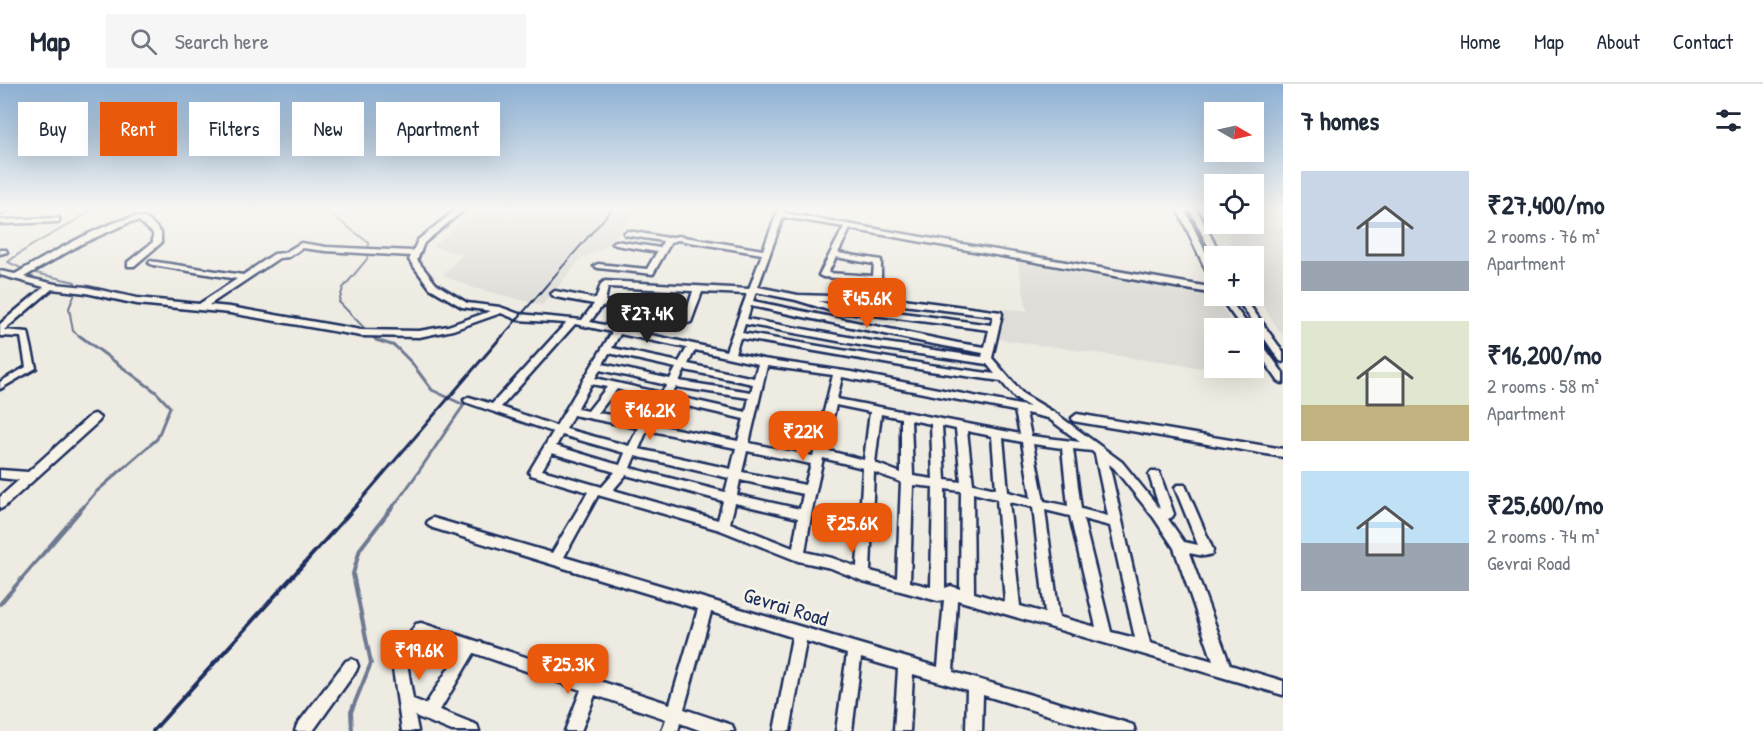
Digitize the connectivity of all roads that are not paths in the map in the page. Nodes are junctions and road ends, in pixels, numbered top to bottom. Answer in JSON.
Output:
{"nodes":[{"id":1,"x":91,"y":238,"type":"edge"},
{"id":2,"x":157,"y":238,"type":"edge"},
{"id":3,"x":426,"y":238,"type":"edge"},
{"id":4,"x":658,"y":238,"type":"edge"},
{"id":5,"x":677,"y":238,"type":"edge"},
{"id":6,"x":679,"y":238,"type":"edge"},
{"id":7,"x":772,"y":238,"type":"edge"},
{"id":8,"x":841,"y":238,"type":"edge"},
{"id":9,"x":917,"y":238,"type":"edge"},
{"id":10,"x":1194,"y":238,"type":"edge"},
{"id":11,"x":668,"y":240,"type":"junction"},
{"id":12,"x":616,"y":243,"type":"dead end"},
{"id":13,"x":662,"y":251,"type":"junction"},
{"id":14,"x":767,"y":253,"type":"junction"},
{"id":15,"x":416,"y":254,"type":"junction"},
{"id":16,"x":833,"y":254,"type":"junction"},
{"id":17,"x":1204,"y":258,"type":"edge"},
{"id":18,"x":153,"y":263,"type":"dead end"},
{"id":19,"x":131,"y":264,"type":"dead end"},
{"id":20,"x":598,"y":266,"type":"dead end"},
{"id":21,"x":2,"y":275,"type":"edge"},
{"id":22,"x":20,"y":275,"type":"junction"},
{"id":23,"x":244,"y":278,"type":"junction"},
{"id":24,"x":52,"y":286,"type":"junction"},
{"id":25,"x":1204,"y":289,"type":"edge"},
{"id":26,"x":698,"y":290,"type":"junction"},
{"id":27,"x":753,"y":291,"type":"junction"},
{"id":28,"x":555,"y":294,"type":"dead end"},
{"id":29,"x":600,"y":302,"type":"junction"},
{"id":30,"x":748,"y":303,"type":"junction"},
{"id":31,"x":202,"y":306,"type":"junction"},
{"id":32,"x":1246,"y":306,"type":"edge"},
{"id":33,"x":500,"y":310,"type":"junction"},
{"id":34,"x":742,"y":321,"type":"junction"},
{"id":35,"x":579,"y":323,"type":"junction"},
{"id":36,"x":0,"y":331,"type":"edge"},
{"id":37,"x":617,"y":331,"type":"junction"},
{"id":38,"x":737,"y":335,"type":"junction"},
{"id":39,"x":692,"y":347,"type":"junction"},
{"id":40,"x":606,"y":350,"type":"junction"},
{"id":41,"x":1264,"y":353,"type":"edge"},
{"id":42,"x":852,"y":354,"type":"junction"},
{"id":43,"x":729,"y":355,"type":"junction"},
{"id":44,"x":989,"y":356,"type":"junction"},
{"id":45,"x":1283,"y":358,"type":"edge"},
{"id":46,"x":763,"y":362,"type":"junction"},
{"id":47,"x":597,"y":366,"type":"junction"},
{"id":48,"x":681,"y":366,"type":"junction"},
{"id":49,"x":838,"y":373,"type":"junction"},
{"id":50,"x":851,"y":375,"type":"junction"},
{"id":51,"x":1003,"y":378,"type":"junction"},
{"id":52,"x":589,"y":380,"type":"junction"},
{"id":53,"x":1283,"y":380,"type":"edge"},
{"id":54,"x":759,"y":382,"type":"junction"},
{"id":55,"x":674,"y":383,"type":"junction"},
{"id":56,"x":0,"y":386,"type":"edge"},
{"id":57,"x":614,"y":386,"type":"junction"},
{"id":58,"x":638,"y":390,"type":"junction"},
{"id":59,"x":754,"y":396,"type":"junction"},
{"id":60,"x":663,"y":398,"type":"junction"},
{"id":61,"x":469,"y":400,"type":"dead end"},
{"id":62,"x":832,"y":401,"type":"junction"},
{"id":63,"x":494,"y":408,"type":"junction"},
{"id":64,"x":1019,"y":408,"type":"junction"},
{"id":65,"x":876,"y":410,"type":"junction"},
{"id":66,"x":571,"y":411,"type":"junction"},
{"id":67,"x":591,"y":415,"type":"junction"},
{"id":68,"x":906,"y":415,"type":"junction"},
{"id":69,"x":1051,"y":415,"type":"junction"},
{"id":70,"x":748,"y":416,"type":"junction"},
{"id":71,"x":95,"y":418,"type":"dead end"},
{"id":72,"x":1077,"y":418,"type":"dead end"},
{"id":73,"x":618,"y":421,"type":"junction"},
{"id":74,"x":936,"y":421,"type":"junction"},
{"id":75,"x":644,"y":426,"type":"junction"},
{"id":76,"x":961,"y":426,"type":"junction"},
{"id":77,"x":559,"y":431,"type":"junction"},
{"id":78,"x":997,"y":433,"type":"junction"},
{"id":79,"x":1027,"y":439,"type":"junction"},
{"id":80,"x":742,"y":446,"type":"junction"},
{"id":81,"x":1067,"y":446,"type":"junction"},
{"id":82,"x":549,"y":448,"type":"junction"},
{"id":83,"x":1098,"y":449,"type":"junction"},
{"id":84,"x":633,"y":452,"type":"junction"},
{"id":85,"x":1283,"y":453,"type":"edge"},
{"id":86,"x":819,"y":457,"type":"junction"},
{"id":87,"x":869,"y":465,"type":"junction"},
{"id":88,"x":622,"y":472,"type":"junction"},
{"id":89,"x":0,"y":474,"type":"edge"},
{"id":90,"x":735,"y":474,"type":"junction"},
{"id":91,"x":1155,"y":475,"type":"dead end"},
{"id":92,"x":31,"y":476,"type":"junction"},
{"id":93,"x":907,"y":480,"type":"junction"},
{"id":94,"x":939,"y":485,"type":"junction"},
{"id":95,"x":967,"y":487,"type":"junction"},
{"id":96,"x":1181,"y":488,"type":"dead end"},
{"id":97,"x":599,"y":491,"type":"junction"},
{"id":98,"x":810,"y":491,"type":"junction"},
{"id":99,"x":1002,"y":495,"type":"junction"},
{"id":100,"x":729,"y":499,"type":"junction"},
{"id":101,"x":0,"y":504,"type":"edge"},
{"id":102,"x":1039,"y":504,"type":"junction"},
{"id":103,"x":1075,"y":512,"type":"junction"},
{"id":104,"x":803,"y":514,"type":"junction"},
{"id":105,"x":1158,"y":515,"type":"junction"},
{"id":106,"x":1115,"y":522,"type":"junction"},
{"id":107,"x":433,"y":523,"type":"dead end"},
{"id":108,"x":723,"y":526,"type":"junction"},
{"id":109,"x":1180,"y":546,"type":"junction"},
{"id":110,"x":798,"y":556,"type":"junction"},
{"id":111,"x":555,"y":560,"type":"junction"},
{"id":112,"x":864,"y":575,"type":"junction"},
{"id":113,"x":903,"y":586,"type":"junction"},
{"id":114,"x":945,"y":594,"type":"junction"},
{"id":115,"x":967,"y":597,"type":"junction"},
{"id":116,"x":706,"y":605,"type":"junction"},
{"id":117,"x":1013,"y":610,"type":"junction"},
{"id":118,"x":1053,"y":622,"type":"junction"},
{"id":119,"x":800,"y":633,"type":"junction"},
{"id":120,"x":1105,"y":636,"type":"junction"},
{"id":121,"x":471,"y":645,"type":"junction"},
{"id":122,"x":1144,"y":648,"type":"junction"},
{"id":123,"x":855,"y":650,"type":"junction"},
{"id":124,"x":906,"y":665,"type":"junction"},
{"id":125,"x":351,"y":666,"type":"dead end"},
{"id":126,"x":1224,"y":671,"type":"junction"},
{"id":127,"x":945,"y":676,"type":"junction"},
{"id":128,"x":591,"y":685,"type":"junction"},
{"id":129,"x":975,"y":686,"type":"junction"},
{"id":130,"x":1283,"y":688,"type":"edge"},
{"id":131,"x":406,"y":704,"type":"junction"},
{"id":132,"x":675,"y":713,"type":"junction"},
{"id":133,"x":429,"y":714,"type":"junction"},
{"id":134,"x":303,"y":731,"type":"edge"},
{"id":135,"x":410,"y":731,"type":"edge"},
{"id":136,"x":471,"y":731,"type":"edge"},
{"id":137,"x":573,"y":731,"type":"edge"},
{"id":138,"x":670,"y":731,"type":"edge"},
{"id":139,"x":726,"y":731,"type":"edge"},
{"id":140,"x":782,"y":731,"type":"edge"},
{"id":141,"x":844,"y":731,"type":"edge"},
{"id":142,"x":902,"y":731,"type":"edge"},
{"id":143,"x":974,"y":731,"type":"edge"},
{"id":144,"x":1126,"y":731,"type":"edge"}],
"edges":[{"from":1,"to":22,"type":"street"},
{"from":2,"to":19,"type":"street"},
{"from":3,"to":15,"type":"street"},
{"from":4,"to":11,"type":"street"},
{"from":5,"to":11,"type":"street"},
{"from":6,"to":14,"type":"street"},
{"from":7,"to":14,"type":"street"},
{"from":8,"to":16,"type":"street"},
{"from":9,"to":25,"type":"street"},
{"from":10,"to":17,"type":"street"},
{"from":11,"to":13,"type":"street"},
{"from":12,"to":13,"type":"street"},
{"from":13,"to":20,"type":"street"},
{"from":14,"to":27,"type":"street"},
{"from":15,"to":23,"type":"street"},
{"from":15,"to":33,"type":"street"},
{"from":16,"to":16,"type":"street"},
{"from":18,"to":23,"type":"street"},
{"from":21,"to":22,"type":"street"},
{"from":22,"to":24,"type":"street"},
{"from":23,"to":31,"type":"street"},
{"from":24,"to":31,"type":"street"},
{"from":24,"to":36,"type":"street"},
{"from":26,"to":27,"type":"street"},
{"from":26,"to":29,"type":"street"},
{"from":26,"to":29,"type":"street"},
{"from":27,"to":30,"type":"street"},
{"from":27,"to":44,"type":"street"},
{"from":28,"to":29,"type":"street"},
{"from":29,"to":35,"type":"street"},
{"from":30,"to":34,"type":"street"},
{"from":30,"to":44,"type":"street"},
{"from":31,"to":33,"type":"street"},
{"from":32,"to":45,"type":"street"},
{"from":33,"to":35,"type":"street"},
{"from":34,"to":38,"type":"street"},
{"from":34,"to":44,"type":"street"},
{"from":35,"to":37,"type":"street"},
{"from":35,"to":63,"type":"street"},
{"from":36,"to":56,"type":"street"},
{"from":37,"to":39,"type":"street"},
{"from":37,"to":40,"type":"street"},
{"from":38,"to":42,"type":"street"},
{"from":38,"to":43,"type":"street"},
{"from":39,"to":43,"type":"street"},
{"from":39,"to":48,"type":"street"},
{"from":40,"to":47,"type":"street"},
{"from":40,"to":48,"type":"street"},
{"from":41,"to":53,"type":"street"},
{"from":42,"to":50,"type":"street"},
{"from":42,"to":51,"type":"street"},
{"from":43,"to":46,"type":"street"},
{"from":44,"to":51,"type":"street"},
{"from":46,"to":49,"type":"street"},
{"from":46,"to":54,"type":"street"},
{"from":47,"to":52,"type":"street"},
{"from":47,"to":55,"type":"street"},
{"from":48,"to":54,"type":"street"},
{"from":48,"to":55,"type":"street"},
{"from":49,"to":50,"type":"street"},
{"from":49,"to":62,"type":"street"},
{"from":50,"to":64,"type":"street"},
{"from":51,"to":69,"type":"street"},
{"from":52,"to":57,"type":"street"},
{"from":52,"to":66,"type":"street"},
{"from":54,"to":59,"type":"street"},
{"from":55,"to":59,"type":"street"},
{"from":55,"to":60,"type":"street"},
{"from":57,"to":58,"type":"street"},
{"from":57,"to":67,"type":"street"},
{"from":58,"to":60,"type":"street"},
{"from":58,"to":73,"type":"street"},
{"from":59,"to":70,"type":"street"},
{"from":60,"to":70,"type":"street"},
{"from":60,"to":75,"type":"street"},
{"from":61,"to":63,"type":"street"},
{"from":62,"to":65,"type":"street"},
{"from":62,"to":86,"type":"street"},
{"from":63,"to":77,"type":"street"},
{"from":64,"to":69,"type":"street"},
{"from":64,"to":79,"type":"street"},
{"from":65,"to":68,"type":"street"},
{"from":65,"to":87,"type":"street"},
{"from":66,"to":67,"type":"street"},
{"from":66,"to":77,"type":"street"},
{"from":67,"to":73,"type":"street"},
{"from":68,"to":74,"type":"street"},
{"from":68,"to":93,"type":"street"},
{"from":69,"to":83,"type":"street"},
{"from":70,"to":80,"type":"street"},
{"from":71,"to":92,"type":"street"},
{"from":72,"to":85,"type":"street"},
{"from":73,"to":75,"type":"street"},
{"from":74,"to":76,"type":"street"},
{"from":74,"to":94,"type":"street"},
{"from":75,"to":80,"type":"street"},
{"from":75,"to":84,"type":"street"},
{"from":76,"to":78,"type":"street"},
{"from":76,"to":95,"type":"street"},
{"from":77,"to":82,"type":"street"},
{"from":77,"to":84,"type":"street"},
{"from":78,"to":79,"type":"street"},
{"from":78,"to":99,"type":"street"},
{"from":79,"to":81,"type":"street"},
{"from":79,"to":102,"type":"street"},
{"from":80,"to":86,"type":"street"},
{"from":80,"to":90,"type":"street"},
{"from":81,"to":83,"type":"street"},
{"from":81,"to":103,"type":"street"},
{"from":82,"to":88,"type":"street"},
{"from":82,"to":97,"type":"street"},
{"from":83,"to":105,"type":"street"},
{"from":83,"to":106,"type":"street"},
{"from":84,"to":88,"type":"street"},
{"from":84,"to":90,"type":"street"},
{"from":86,"to":87,"type":"street"},
{"from":86,"to":98,"type":"street"},
{"from":87,"to":93,"type":"street"},
{"from":87,"to":112,"type":"street"},
{"from":88,"to":97,"type":"street"},
{"from":88,"to":100,"type":"street"},
{"from":89,"to":92,"type":"street"},
{"from":90,"to":98,"type":"street"},
{"from":90,"to":100,"type":"street"},
{"from":91,"to":105,"type":"street"},
{"from":92,"to":101,"type":"street"},
{"from":93,"to":94,"type":"street"},
{"from":93,"to":113,"type":"street"},
{"from":94,"to":95,"type":"street"},
{"from":94,"to":114,"type":"street"},
{"from":95,"to":99,"type":"street"},
{"from":95,"to":115,"type":"street"},
{"from":96,"to":109,"type":"street"},
{"from":97,"to":108,"type":"street"},
{"from":97,"to":111,"type":"street"},
{"from":98,"to":104,"type":"street"},
{"from":99,"to":102,"type":"street"},
{"from":99,"to":117,"type":"street"},
{"from":100,"to":104,"type":"street"},
{"from":100,"to":108,"type":"street"},
{"from":102,"to":103,"type":"street"},
{"from":102,"to":118,"type":"street"},
{"from":103,"to":106,"type":"street"},
{"from":103,"to":120,"type":"street"},
{"from":104,"to":110,"type":"street"},
{"from":105,"to":109,"type":"street"},
{"from":106,"to":122,"type":"street"},
{"from":107,"to":111,"type":"street","name":"Gevrai Road"},
{"from":108,"to":110,"type":"street"},
{"from":109,"to":126,"type":"street"},
{"from":110,"to":112,"type":"street"},
{"from":111,"to":116,"type":"street","name":"Gevrai Road"},
{"from":112,"to":113,"type":"street"},
{"from":113,"to":114,"type":"street"},
{"from":114,"to":115,"type":"street"},
{"from":114,"to":127,"type":"street"},
{"from":115,"to":117,"type":"street"},
{"from":116,"to":119,"type":"street","name":"Gevrai Road"},
{"from":116,"to":132,"type":"street"},
{"from":117,"to":118,"type":"street"},
{"from":118,"to":120,"type":"street"},
{"from":119,"to":123,"type":"street","name":"Gevrai Road"},
{"from":119,"to":140,"type":"street"},
{"from":120,"to":122,"type":"street"},
{"from":121,"to":128,"type":"street"},
{"from":121,"to":131,"type":"street"},
{"from":121,"to":133,"type":"street"},
{"from":122,"to":126,"type":"street"},
{"from":123,"to":124,"type":"street","name":"Gevrai Road"},
{"from":123,"to":141,"type":"street"},
{"from":124,"to":127,"type":"street","name":"Gevrai Road"},
{"from":124,"to":142,"type":"street"},
{"from":125,"to":134,"type":"street"},
{"from":126,"to":130,"type":"street"},
{"from":127,"to":129,"type":"street","name":"Gevrai Road"},
{"from":128,"to":132,"type":"street"},
{"from":128,"to":137,"type":"street"},
{"from":129,"to":143,"type":"street"},
{"from":129,"to":144,"type":"street","name":"Gevrai Road"},
{"from":131,"to":133,"type":"street"},
{"from":131,"to":135,"type":"street"},
{"from":132,"to":138,"type":"street"},
{"from":132,"to":139,"type":"street"},
{"from":133,"to":136,"type":"street"}]}
